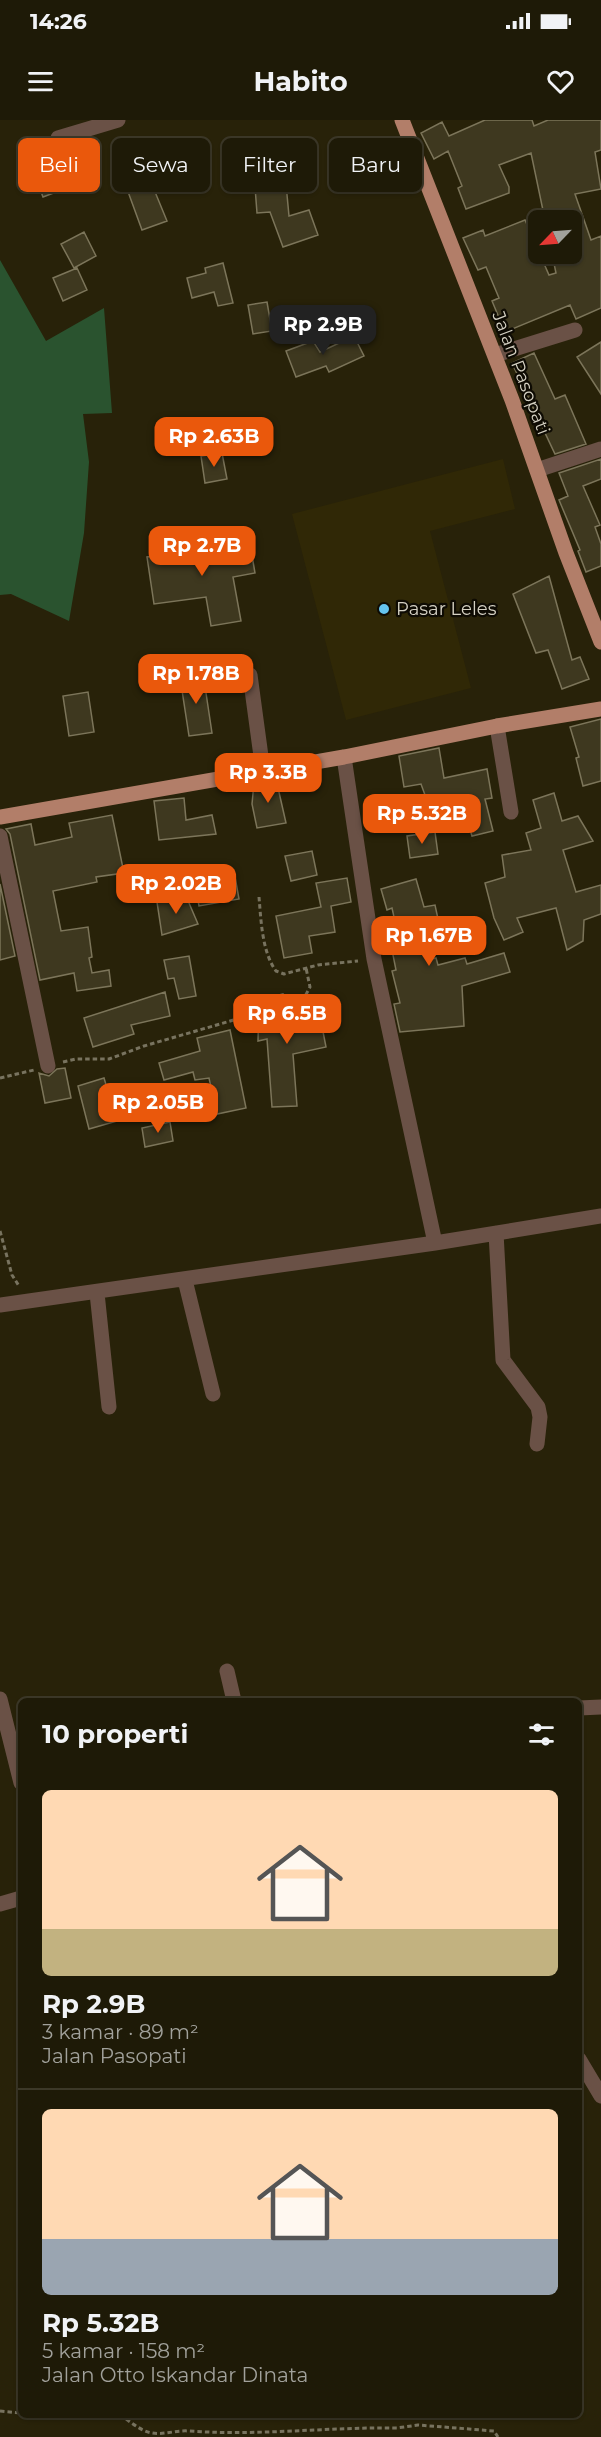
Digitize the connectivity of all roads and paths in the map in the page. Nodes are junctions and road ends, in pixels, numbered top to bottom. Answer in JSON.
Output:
{"nodes":[{"id":1,"x":118,"y":120,"type":"edge"},
{"id":2,"x":402,"y":120,"type":"edge"},
{"id":3,"x":58,"y":138,"type":"dead end"},
{"id":4,"x":575,"y":330,"type":"dead end"},
{"id":5,"x":495,"y":356,"type":"junction"},
{"id":6,"x":601,"y":449,"type":"edge"},
{"id":7,"x":537,"y":470,"type":"junction"},
{"id":8,"x":601,"y":642,"type":"edge"},
{"id":9,"x":250,"y":675,"type":"dead end"},
{"id":10,"x":601,"y":709,"type":"edge"},
{"id":11,"x":496,"y":726,"type":"junction"},
{"id":12,"x":344,"y":757,"type":"junction"},
{"id":13,"x":263,"y":771,"type":"junction"},
{"id":14,"x":511,"y":812,"type":"dead end"},
{"id":15,"x":0,"y":817,"type":"edge"},
{"id":16,"x":0,"y":836,"type":"edge"},
{"id":17,"x":259,"y":897,"type":"dead end"},
{"id":18,"x":374,"y":959,"type":"junction"},
{"id":19,"x":306,"y":968,"type":"junction"},
{"id":20,"x":48,"y":1066,"type":"junction"},
{"id":21,"x":0,"y":1077,"type":"edge"},
{"id":22,"x":601,"y":1216,"type":"edge"},
{"id":23,"x":0,"y":1231,"type":"edge"},
{"id":24,"x":496,"y":1233,"type":"junction"},
{"id":25,"x":435,"y":1243,"type":"junction"},
{"id":26,"x":185,"y":1280,"type":"junction"},
{"id":27,"x":97,"y":1293,"type":"junction"},
{"id":28,"x":30,"y":1302,"type":"junction"},
{"id":29,"x":0,"y":1305,"type":"edge"},
{"id":30,"x":213,"y":1394,"type":"dead end"},
{"id":31,"x":109,"y":1407,"type":"dead end"},
{"id":32,"x":537,"y":1444,"type":"dead end"},
{"id":33,"x":227,"y":1671,"type":"dead end"},
{"id":34,"x":233,"y":1698,"type":"edge"},
{"id":35,"x":0,"y":1700,"type":"edge"},
{"id":36,"x":601,"y":1707,"type":"edge"},
{"id":37,"x":582,"y":1708,"type":"edge"},
{"id":38,"x":18,"y":1771,"type":"edge"},
{"id":39,"x":18,"y":1899,"type":"edge"},
{"id":40,"x":0,"y":1902,"type":"edge"},
{"id":41,"x":582,"y":2064,"type":"edge"},
{"id":42,"x":601,"y":2096,"type":"edge"},
{"id":43,"x":0,"y":2410,"type":"edge"},
{"id":44,"x":18,"y":2413,"type":"edge"},
{"id":45,"x":125,"y":2418,"type":"edge"},
{"id":46,"x":498,"y":2437,"type":"edge"}],
"edges":[{"from":1,"to":3,"type":"street"},
{"from":2,"to":5,"type":"main road","name":"Jalan Pasopati"},
{"from":4,"to":5,"type":"street"},
{"from":5,"to":7,"type":"main road","name":"Jalan Pasopati"},
{"from":6,"to":7,"type":"street"},
{"from":7,"to":8,"type":"main road","name":"Jalan Pasopati"},
{"from":9,"to":13,"type":"street"},
{"from":10,"to":11,"type":"main road"},
{"from":11,"to":12,"type":"main road"},
{"from":11,"to":14,"type":"street"},
{"from":12,"to":13,"type":"main road"},
{"from":12,"to":18,"type":"street"},
{"from":13,"to":15,"type":"main road"},
{"from":16,"to":20,"type":"street"},
{"from":17,"to":19,"type":"path"},
{"from":18,"to":19,"type":"path"},
{"from":18,"to":25,"type":"street"},
{"from":19,"to":20,"type":"path"},
{"from":20,"to":21,"type":"path"},
{"from":22,"to":24,"type":"street"},
{"from":23,"to":28,"type":"path"},
{"from":24,"to":25,"type":"street"},
{"from":24,"to":32,"type":"street"},
{"from":25,"to":26,"type":"street"},
{"from":26,"to":27,"type":"street"},
{"from":26,"to":30,"type":"street"},
{"from":27,"to":28,"type":"street"},
{"from":27,"to":31,"type":"street"},
{"from":28,"to":29,"type":"street"},
{"from":33,"to":34,"type":"street"},
{"from":35,"to":38,"type":"street"},
{"from":36,"to":37,"type":"street"},
{"from":39,"to":40,"type":"street"},
{"from":41,"to":42,"type":"street"},
{"from":43,"to":44,"type":"path"},
{"from":45,"to":46,"type":"path"}]}
